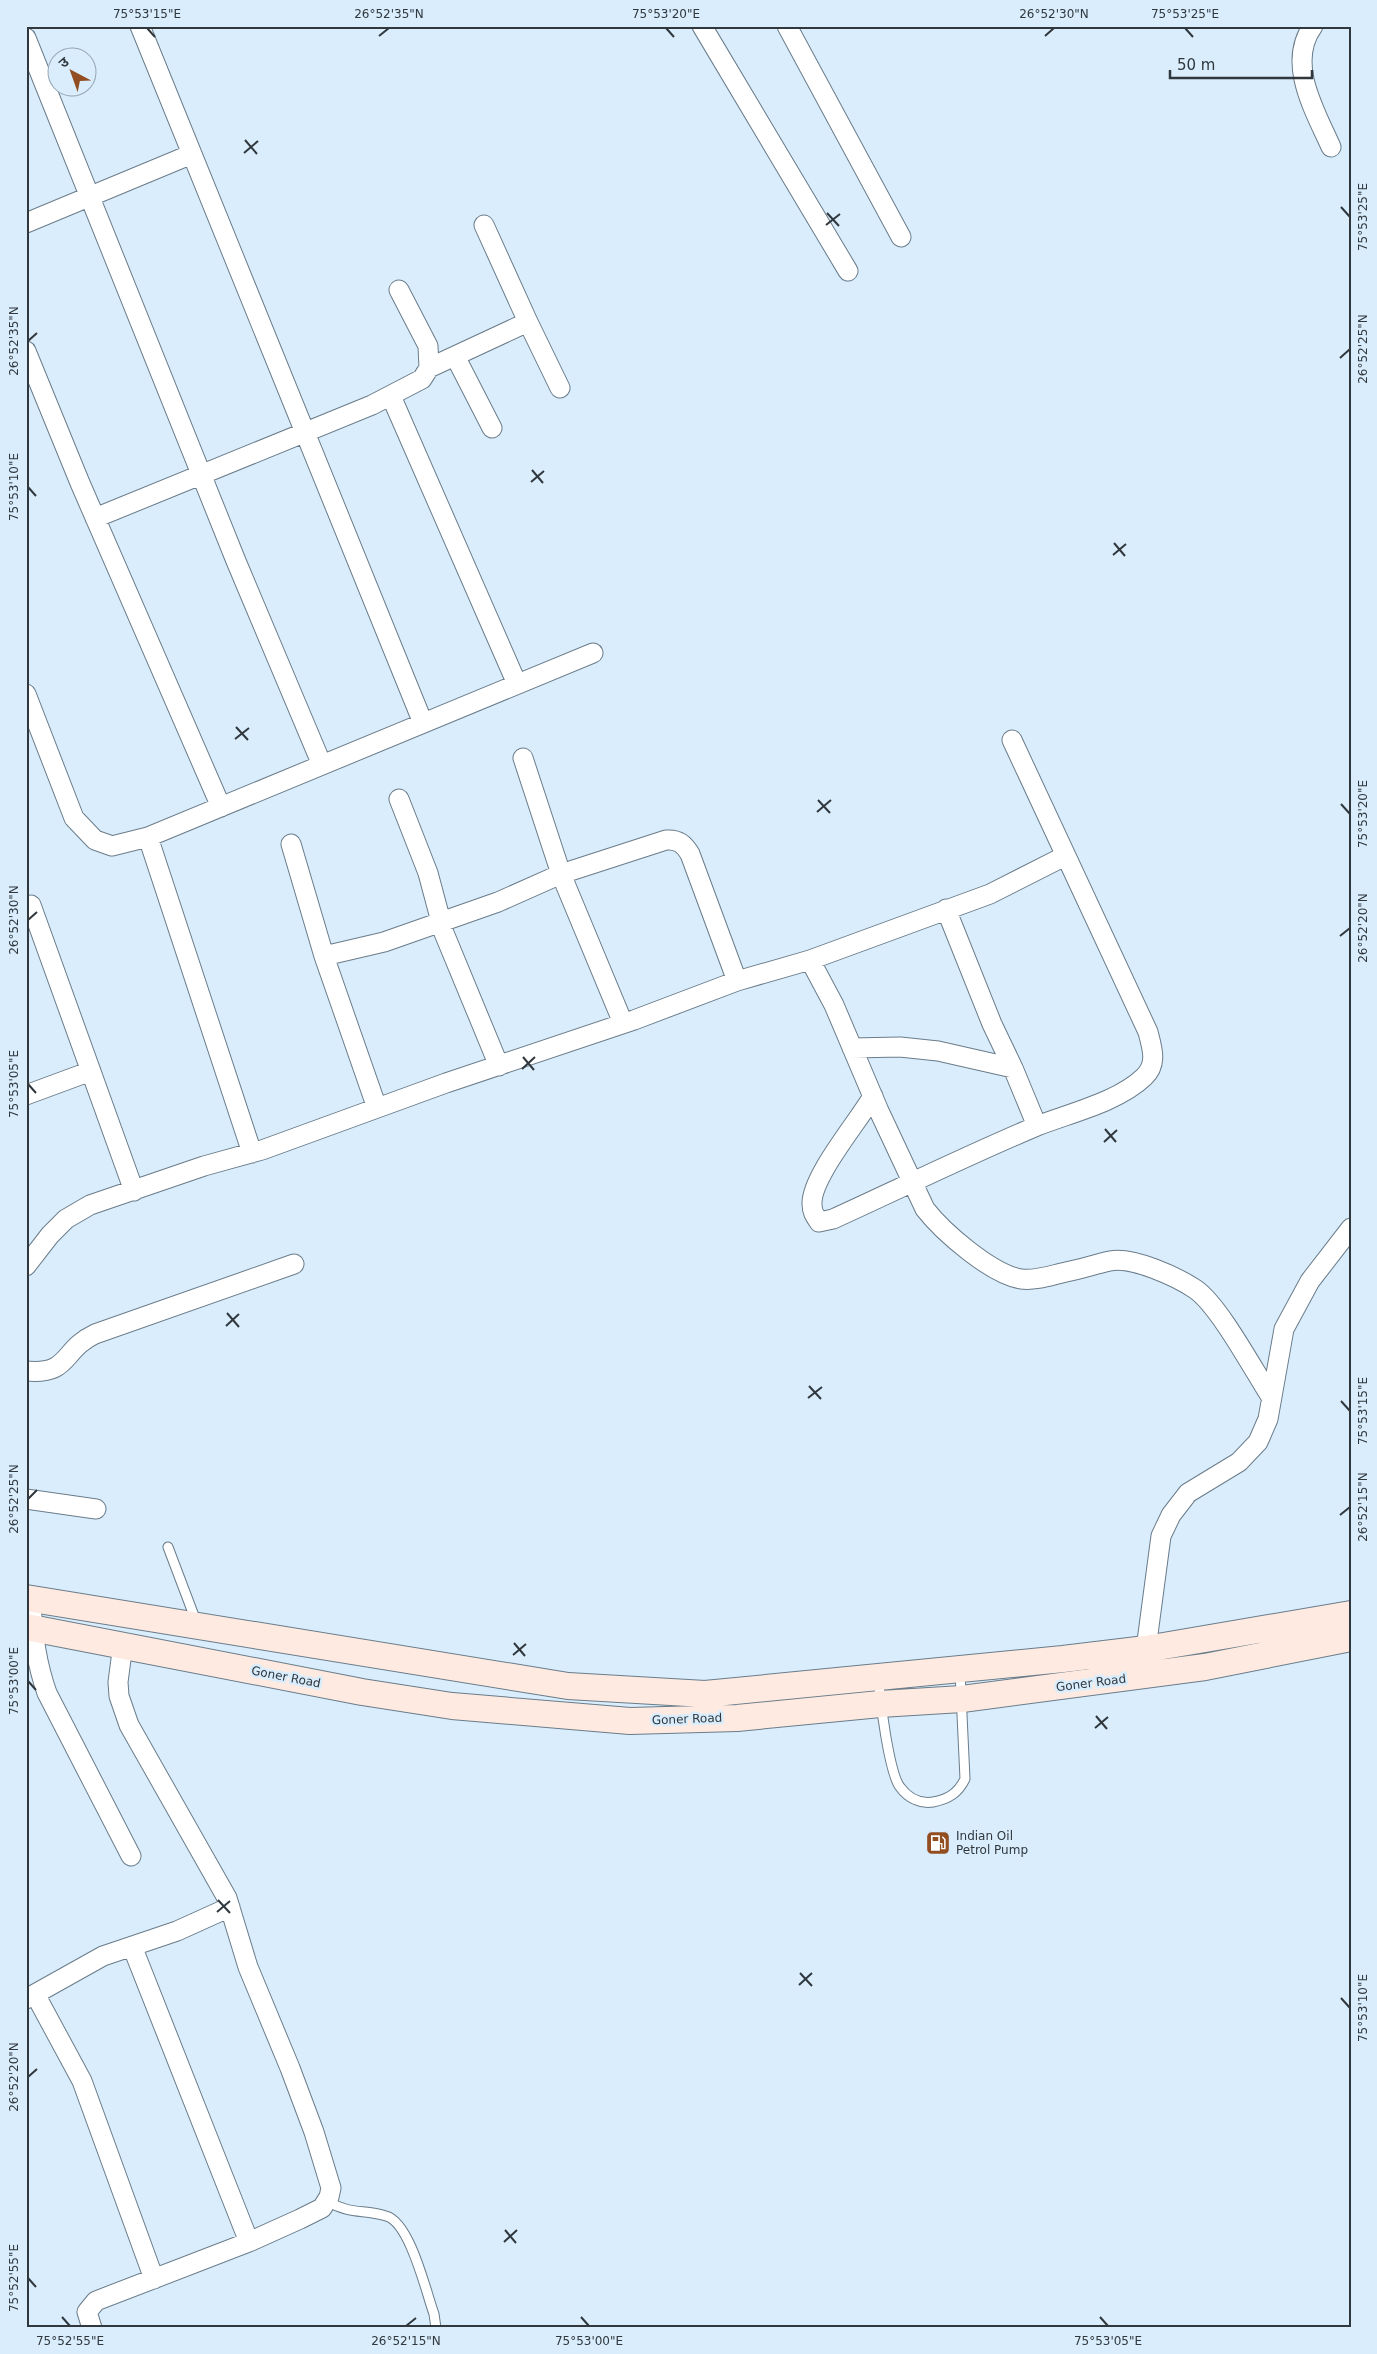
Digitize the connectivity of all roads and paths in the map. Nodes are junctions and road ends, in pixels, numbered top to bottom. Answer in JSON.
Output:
{"nodes":[{"id":1,"x":140,"y":26,"type":"edge"},
{"id":2,"x":702,"y":26,"type":"edge"},
{"id":3,"x":787,"y":26,"type":"edge"},
{"id":4,"x":1313,"y":26,"type":"edge"},
{"id":5,"x":26,"y":38,"type":"edge"},
{"id":6,"x":1331,"y":147,"type":"dead end"},
{"id":7,"x":192,"y":154,"type":"junction"},
{"id":8,"x":90,"y":197,"type":"junction"},
{"id":9,"x":26,"y":223,"type":"edge"},
{"id":10,"x":484,"y":225,"type":"dead end"},
{"id":11,"x":901,"y":237,"type":"dead end"},
{"id":12,"x":848,"y":271,"type":"dead end"},
{"id":13,"x":399,"y":290,"type":"dead end"},
{"id":14,"x":528,"y":322,"type":"junction"},
{"id":15,"x":26,"y":350,"type":"edge"},
{"id":16,"x":455,"y":356,"type":"junction"},
{"id":17,"x":429,"y":368,"type":"junction"},
{"id":18,"x":560,"y":388,"type":"dead end"},
{"id":19,"x":391,"y":396,"type":"junction"},
{"id":20,"x":492,"y":428,"type":"dead end"},
{"id":21,"x":305,"y":432,"type":"junction"},
{"id":22,"x":200,"y":474,"type":"junction"},
{"id":23,"x":95,"y":518,"type":"junction"},
{"id":24,"x":593,"y":653,"type":"dead end"},
{"id":25,"x":517,"y":684,"type":"junction"},
{"id":26,"x":26,"y":694,"type":"edge"},
{"id":27,"x":424,"y":723,"type":"junction"},
{"id":28,"x":1012,"y":740,"type":"dead end"},
{"id":29,"x":523,"y":758,"type":"dead end"},
{"id":30,"x":322,"y":765,"type":"junction"},
{"id":31,"x":399,"y":799,"type":"dead end"},
{"id":32,"x":221,"y":807,"type":"junction"},
{"id":33,"x":148,"y":837,"type":"junction"},
{"id":34,"x":291,"y":844,"type":"dead end"},
{"id":35,"x":1065,"y":856,"type":"junction"},
{"id":36,"x":560,"y":874,"type":"junction"},
{"id":37,"x":31,"y":905,"type":"dead end"},
{"id":38,"x":946,"y":910,"type":"junction"},
{"id":39,"x":441,"y":922,"type":"junction"},
{"id":40,"x":324,"y":956,"type":"junction"},
{"id":41,"x":810,"y":960,"type":"junction"},
{"id":42,"x":737,"y":981,"type":"junction"},
{"id":43,"x":623,"y":1023,"type":"junction"},
{"id":44,"x":852,"y":1048,"type":"junction"},
{"id":45,"x":499,"y":1066,"type":"junction"},
{"id":46,"x":1013,"y":1068,"type":"junction"},
{"id":47,"x":91,"y":1071,"type":"junction"},
{"id":48,"x":26,"y":1095,"type":"edge"},
{"id":49,"x":873,"y":1096,"type":"junction"},
{"id":50,"x":377,"y":1108,"type":"junction"},
{"id":51,"x":1037,"y":1126,"type":"junction"},
{"id":52,"x":252,"y":1153,"type":"junction"},
{"id":53,"x":913,"y":1182,"type":"junction"},
{"id":54,"x":134,"y":1191,"type":"junction"},
{"id":55,"x":1351,"y":1228,"type":"edge"},
{"id":56,"x":294,"y":1264,"type":"dead end"},
{"id":57,"x":26,"y":1266,"type":"edge"},
{"id":58,"x":26,"y":1371,"type":"edge"},
{"id":59,"x":1271,"y":1398,"type":"junction"},
{"id":60,"x":26,"y":1499,"type":"edge"},
{"id":61,"x":96,"y":1510,"type":"dead end"},
{"id":62,"x":168,"y":1547,"type":"dead end"},
{"id":63,"x":28,"y":1598,"type":"edge"},
{"id":64,"x":1351,"y":1614,"type":"edge"},
{"id":65,"x":198,"y":1626,"type":"junction"},
{"id":66,"x":29,"y":1628,"type":"edge"},
{"id":67,"x":1351,"y":1638,"type":"edge"},
{"id":68,"x":123,"y":1644,"type":"junction"},
{"id":69,"x":1146,"y":1649,"type":"junction"},
{"id":70,"x":458,"y":1668,"type":"junction"},
{"id":71,"x":959,"y":1669,"type":"junction"},
{"id":72,"x":878,"y":1677,"type":"junction"},
{"id":73,"x":962,"y":1699,"type":"junction"},
{"id":74,"x":880,"y":1704,"type":"junction"},
{"id":75,"x":452,"y":1706,"type":"junction"},
{"id":76,"x":131,"y":1856,"type":"dead end"},
{"id":77,"x":230,"y":1908,"type":"junction"},
{"id":78,"x":132,"y":1946,"type":"junction"},
{"id":79,"x":31,"y":1996,"type":"edge"},
{"id":80,"x":327,"y":2201,"type":"junction"},
{"id":81,"x":249,"y":2242,"type":"junction"},
{"id":82,"x":154,"y":2279,"type":"junction"},
{"id":83,"x":92,"y":2328,"type":"edge"},
{"id":84,"x":436,"y":2328,"type":"edge"}],
"edges":[{"from":1,"to":7,"type":"street"},
{"from":2,"to":12,"type":"street"},
{"from":3,"to":11,"type":"street"},
{"from":4,"to":6,"type":"street"},
{"from":5,"to":8,"type":"street"},
{"from":7,"to":8,"type":"street"},
{"from":7,"to":21,"type":"street"},
{"from":8,"to":9,"type":"street"},
{"from":8,"to":22,"type":"street"},
{"from":10,"to":14,"type":"street"},
{"from":13,"to":17,"type":"street"},
{"from":14,"to":16,"type":"street"},
{"from":14,"to":18,"type":"street"},
{"from":15,"to":23,"type":"street"},
{"from":16,"to":17,"type":"street"},
{"from":16,"to":20,"type":"street"},
{"from":17,"to":19,"type":"street"},
{"from":19,"to":21,"type":"street"},
{"from":19,"to":25,"type":"street"},
{"from":21,"to":22,"type":"street"},
{"from":21,"to":27,"type":"street"},
{"from":22,"to":23,"type":"street"},
{"from":22,"to":30,"type":"street"},
{"from":23,"to":32,"type":"street"},
{"from":24,"to":25,"type":"street"},
{"from":25,"to":27,"type":"street"},
{"from":26,"to":33,"type":"street"},
{"from":27,"to":30,"type":"street"},
{"from":28,"to":35,"type":"street"},
{"from":29,"to":36,"type":"street"},
{"from":30,"to":32,"type":"street"},
{"from":31,"to":39,"type":"street"},
{"from":32,"to":33,"type":"street"},
{"from":33,"to":52,"type":"street"},
{"from":34,"to":40,"type":"street"},
{"from":35,"to":38,"type":"street"},
{"from":35,"to":51,"type":"street"},
{"from":36,"to":39,"type":"street"},
{"from":36,"to":42,"type":"street"},
{"from":36,"to":43,"type":"street"},
{"from":37,"to":47,"type":"street"},
{"from":38,"to":41,"type":"street"},
{"from":38,"to":46,"type":"street"},
{"from":39,"to":40,"type":"street"},
{"from":39,"to":45,"type":"street"},
{"from":40,"to":50,"type":"street"},
{"from":41,"to":42,"type":"street"},
{"from":41,"to":44,"type":"street"},
{"from":42,"to":43,"type":"street"},
{"from":43,"to":45,"type":"street"},
{"from":44,"to":46,"type":"street"},
{"from":44,"to":49,"type":"street"},
{"from":45,"to":50,"type":"street"},
{"from":46,"to":51,"type":"street"},
{"from":47,"to":48,"type":"street"},
{"from":47,"to":54,"type":"street"},
{"from":49,"to":53,"type":"street"},
{"from":49,"to":53,"type":"street"},
{"from":50,"to":52,"type":"street"},
{"from":51,"to":53,"type":"street"},
{"from":52,"to":54,"type":"street"},
{"from":53,"to":59,"type":"street"},
{"from":54,"to":57,"type":"street"},
{"from":55,"to":59,"type":"street"},
{"from":56,"to":58,"type":"street"},
{"from":59,"to":69,"type":"street"},
{"from":60,"to":61,"type":"street"},
{"from":62,"to":65,"type":"lane"},
{"from":63,"to":65,"type":"street","name":"Goner Road"},
{"from":63,"to":66,"type":"street"},
{"from":64,"to":69,"type":"street","name":"Goner Road"},
{"from":65,"to":70,"type":"street","name":"Goner Road"},
{"from":66,"to":68,"type":"street","name":"Goner Road"},
{"from":66,"to":76,"type":"street"},
{"from":67,"to":73,"type":"street","name":"Goner Road"},
{"from":68,"to":75,"type":"street","name":"Goner Road"},
{"from":68,"to":77,"type":"street"},
{"from":69,"to":71,"type":"street","name":"Goner Road"},
{"from":70,"to":72,"type":"street","name":"Goner Road"},
{"from":70,"to":75,"type":"street"},
{"from":71,"to":72,"type":"street","name":"Goner Road"},
{"from":71,"to":73,"type":"lane"},
{"from":72,"to":74,"type":"lane"},
{"from":73,"to":74,"type":"street","name":"Goner Road"},
{"from":73,"to":74,"type":"lane"},
{"from":74,"to":75,"type":"street","name":"Goner Road"},
{"from":77,"to":78,"type":"street"},
{"from":77,"to":80,"type":"street"},
{"from":78,"to":79,"type":"street"},
{"from":78,"to":81,"type":"street"},
{"from":79,"to":82,"type":"street"},
{"from":80,"to":81,"type":"street"},
{"from":80,"to":84,"type":"lane"},
{"from":81,"to":82,"type":"street"},
{"from":82,"to":83,"type":"street"}]}
